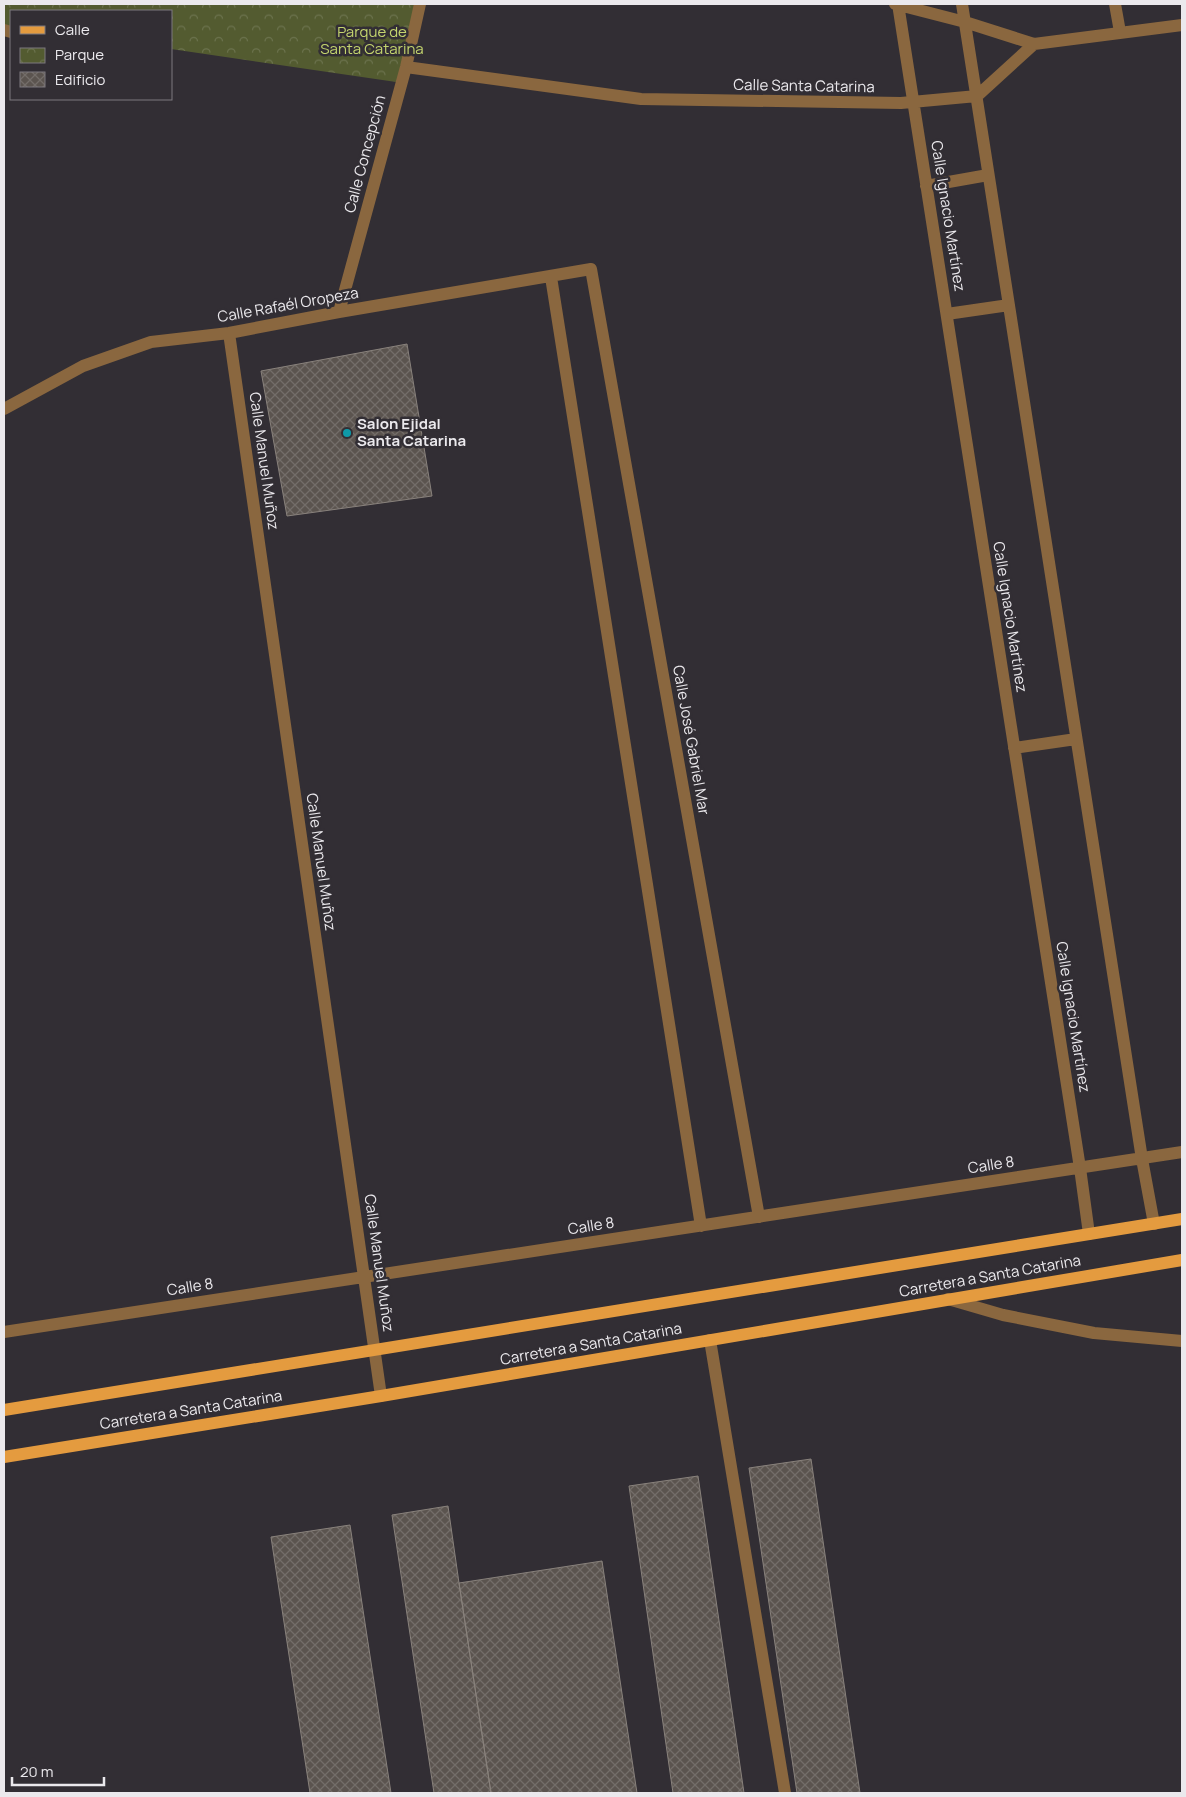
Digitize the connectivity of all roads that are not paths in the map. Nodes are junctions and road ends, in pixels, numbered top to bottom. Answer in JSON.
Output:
{"nodes":[{"id":1,"x":420,"y":4,"type":"edge"},
{"id":2,"x":897,"y":4,"type":"edge"},
{"id":3,"x":962,"y":4,"type":"edge"},
{"id":4,"x":1115,"y":4,"type":"edge"},
{"id":5,"x":965,"y":22,"type":"junction"},
{"id":6,"x":1182,"y":25,"type":"edge"},
{"id":7,"x":1120,"y":32,"type":"junction"},
{"id":8,"x":1034,"y":44,"type":"junction"},
{"id":9,"x":406,"y":67,"type":"junction"},
{"id":10,"x":977,"y":96,"type":"junction"},
{"id":11,"x":914,"y":102,"type":"junction"},
{"id":12,"x":988,"y":175,"type":"junction"},
{"id":13,"x":926,"y":186,"type":"junction"},
{"id":14,"x":591,"y":269,"type":"joint"},
{"id":15,"x":551,"y":276,"type":"junction"},
{"id":16,"x":1009,"y":305,"type":"junction"},
{"id":17,"x":339,"y":312,"type":"junction"},
{"id":18,"x":947,"y":314,"type":"junction"},
{"id":19,"x":229,"y":333,"type":"junction"},
{"id":20,"x":4,"y":409,"type":"edge"},
{"id":21,"x":1076,"y":739,"type":"junction"},
{"id":22,"x":1014,"y":748,"type":"junction"},
{"id":23,"x":1182,"y":1152,"type":"edge"},
{"id":24,"x":1142,"y":1159,"type":"junction"},
{"id":25,"x":1080,"y":1168,"type":"junction"},
{"id":26,"x":759,"y":1217,"type":"junction"},
{"id":27,"x":1182,"y":1219,"type":"edge"},
{"id":28,"x":1154,"y":1224,"type":"junction"},
{"id":29,"x":701,"y":1226,"type":"junction"},
{"id":30,"x":1089,"y":1234,"type":"junction"},
{"id":31,"x":1182,"y":1260,"type":"edge"},
{"id":32,"x":364,"y":1277,"type":"junction"},
{"id":33,"x":948,"y":1300,"type":"junction"},
{"id":34,"x":4,"y":1332,"type":"edge"},
{"id":35,"x":710,"y":1340,"type":"junction"},
{"id":36,"x":1182,"y":1341,"type":"edge"},
{"id":37,"x":376,"y":1350,"type":"junction"},
{"id":38,"x":381,"y":1396,"type":"junction"},
{"id":39,"x":4,"y":1410,"type":"edge"},
{"id":40,"x":4,"y":1457,"type":"edge"},
{"id":41,"x":785,"y":1793,"type":"edge"}],
"edges":[{"from":1,"to":9,"type":"street","name":"Calle Concepción"},
{"from":2,"to":5,"type":"street"},
{"from":2,"to":11,"type":"street","name":"Calle Ignacio Martínez"},
{"from":3,"to":5,"type":"street"},
{"from":4,"to":7,"type":"street"},
{"from":5,"to":8,"type":"street"},
{"from":5,"to":10,"type":"street"},
{"from":6,"to":7,"type":"street"},
{"from":7,"to":8,"type":"street"},
{"from":8,"to":10,"type":"street"},
{"from":9,"to":11,"type":"street","name":"Calle Santa Catarina"},
{"from":9,"to":17,"type":"street","name":"Calle Concepción"},
{"from":10,"to":11,"type":"street","name":"Calle Santa Catarina"},
{"from":10,"to":12,"type":"street"},
{"from":11,"to":13,"type":"street","name":"Calle Ignacio Martínez"},
{"from":12,"to":13,"type":"street"},
{"from":12,"to":16,"type":"street"},
{"from":13,"to":18,"type":"street","name":"Calle Ignacio Martínez"},
{"from":14,"to":15,"type":"street","name":"Calle Rafaél Oropeza"},
{"from":14,"to":26,"type":"street","name":"Calle José Gabriel Mar"},
{"from":15,"to":17,"type":"street","name":"Calle Rafaél Oropeza"},
{"from":15,"to":29,"type":"street"},
{"from":16,"to":18,"type":"street"},
{"from":16,"to":21,"type":"street"},
{"from":17,"to":19,"type":"street","name":"Calle Rafaél Oropeza"},
{"from":18,"to":22,"type":"street","name":"Calle Ignacio Martínez"},
{"from":19,"to":20,"type":"street","name":"Calle Rafaél Oropeza"},
{"from":19,"to":32,"type":"street","name":"Calle Manuel Muñoz"},
{"from":21,"to":22,"type":"street"},
{"from":21,"to":24,"type":"street"},
{"from":22,"to":25,"type":"street","name":"Calle Ignacio Martínez"},
{"from":23,"to":24,"type":"street","name":"Calle 8"},
{"from":24,"to":25,"type":"street","name":"Calle 8"},
{"from":24,"to":28,"type":"street"},
{"from":25,"to":26,"type":"street","name":"Calle 8"},
{"from":25,"to":30,"type":"street","name":"Calle Ignacio Martínez"},
{"from":26,"to":29,"type":"street","name":"Calle 8"},
{"from":27,"to":28,"type":"main road","name":"Carretera a Santa Catarina"},
{"from":28,"to":30,"type":"main road","name":"Carretera a Santa Catarina"},
{"from":29,"to":32,"type":"street","name":"Calle 8"},
{"from":30,"to":37,"type":"main road","name":"Carretera a Santa Catarina"},
{"from":31,"to":33,"type":"main road","name":"Carretera a Santa Catarina"},
{"from":32,"to":34,"type":"street","name":"Calle 8"},
{"from":32,"to":37,"type":"street","name":"Calle Manuel Muñoz"},
{"from":33,"to":35,"type":"main road","name":"Carretera a Santa Catarina"},
{"from":33,"to":36,"type":"street"},
{"from":35,"to":38,"type":"main road","name":"Carretera a Santa Catarina"},
{"from":35,"to":41,"type":"street"},
{"from":37,"to":38,"type":"street","name":"Calle Manuel Muñoz"},
{"from":37,"to":39,"type":"main road","name":"Carretera a Santa Catarina"},
{"from":38,"to":40,"type":"main road","name":"Carretera a Santa Catarina"}]}
